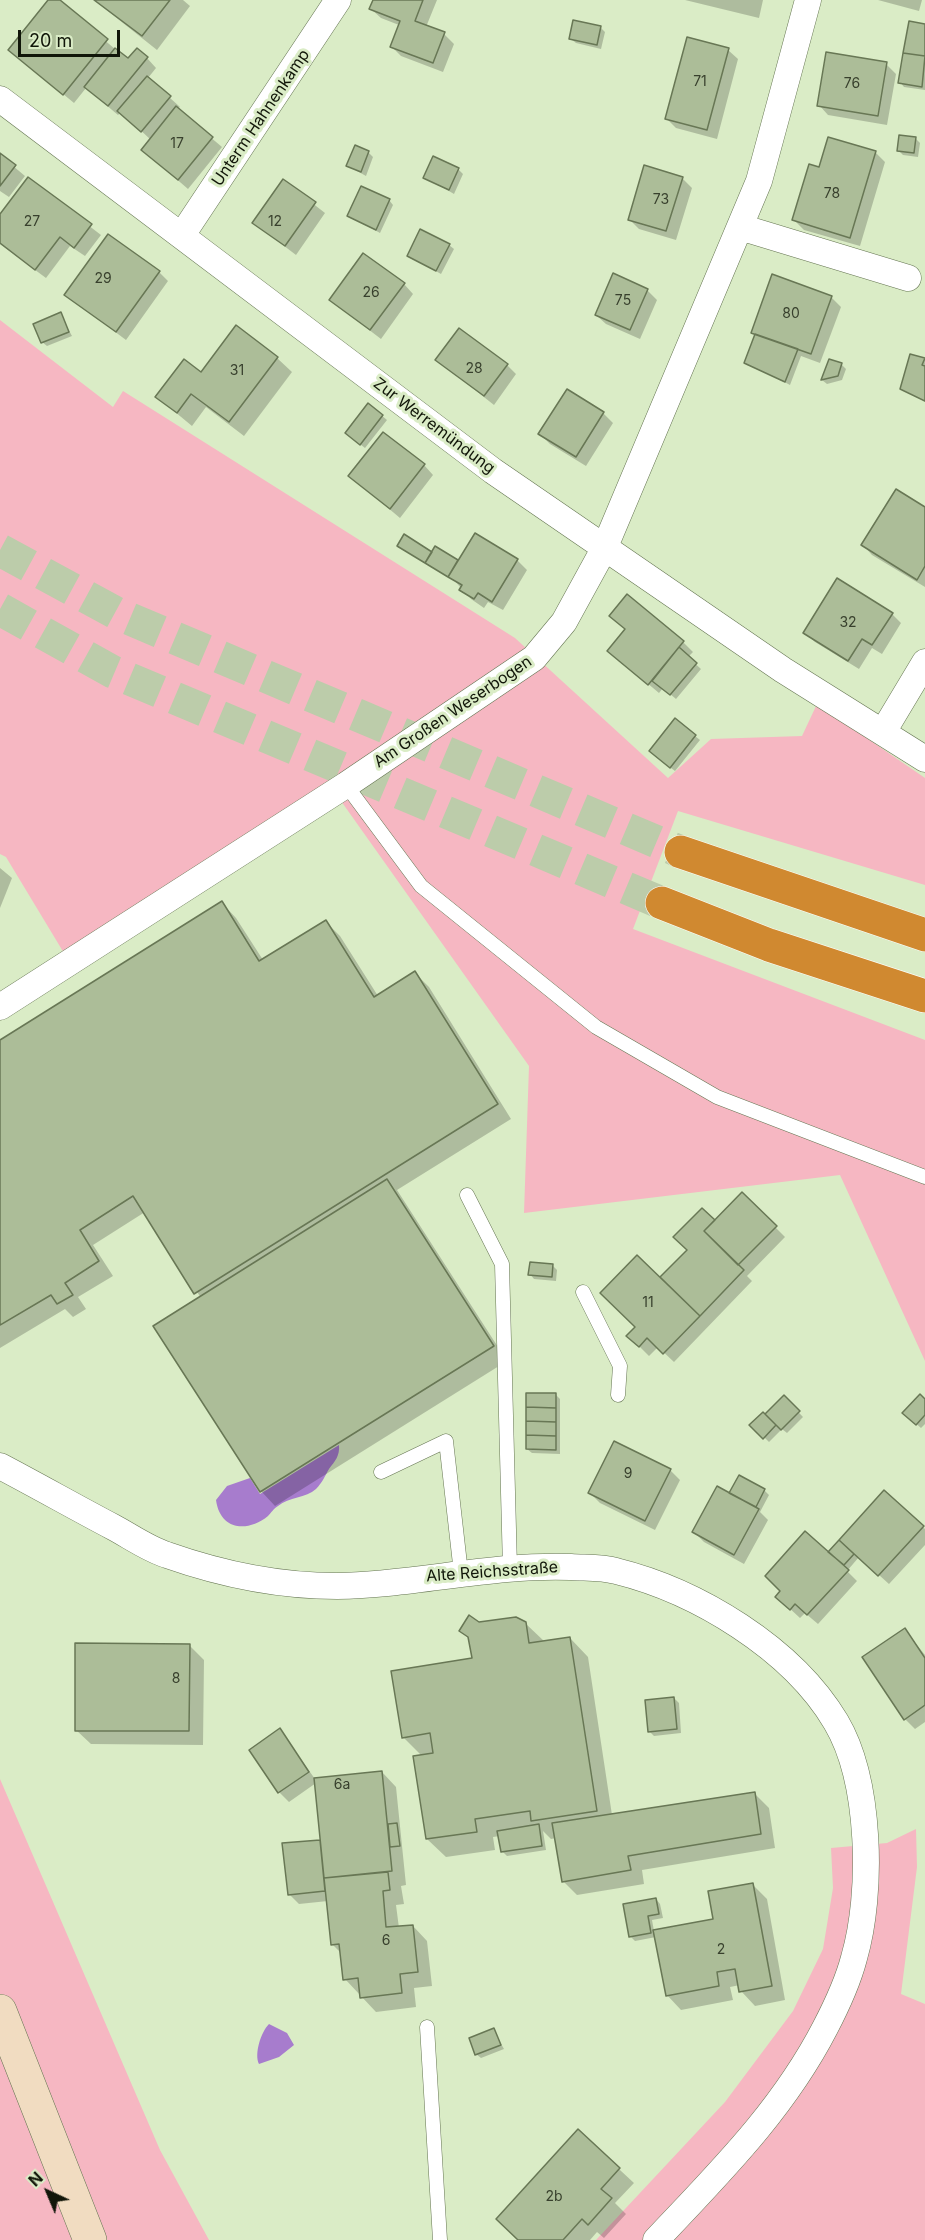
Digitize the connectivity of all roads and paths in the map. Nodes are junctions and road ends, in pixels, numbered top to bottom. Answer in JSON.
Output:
{"nodes":[{"id":1,"x":338,"y":0,"type":"edge"},
{"id":2,"x":808,"y":0,"type":"edge"},
{"id":3,"x":0,"y":99,"type":"edge"},
{"id":4,"x":740,"y":227,"type":"junction"},
{"id":5,"x":182,"y":235,"type":"junction"},
{"id":6,"x":908,"y":279,"type":"dead end"},
{"id":7,"x":604,"y":549,"type":"junction"},
{"id":8,"x":925,"y":662,"type":"edge"},
{"id":9,"x":883,"y":732,"type":"junction"},
{"id":10,"x":925,"y":759,"type":"edge"},
{"id":11,"x":346,"y":785,"type":"junction"},
{"id":12,"x":681,"y":852,"type":"tunnel mouth"},
{"id":13,"x":662,"y":903,"type":"tunnel mouth"},
{"id":14,"x":925,"y":935,"type":"edge"},
{"id":15,"x":925,"y":996,"type":"edge"},
{"id":16,"x":0,"y":1007,"type":"edge"},
{"id":17,"x":925,"y":1177,"type":"edge"},
{"id":18,"x":467,"y":1195,"type":"dead end"},
{"id":19,"x":583,"y":1292,"type":"dead end"},
{"id":20,"x":618,"y":1395,"type":"dead end"},
{"id":21,"x":0,"y":1466,"type":"edge"},
{"id":22,"x":381,"y":1472,"type":"dead end"},
{"id":23,"x":510,"y":1569,"type":"junction"},
{"id":24,"x":461,"y":1573,"type":"junction"},
{"id":25,"x":0,"y":2011,"type":"edge"},
{"id":26,"x":427,"y":2027,"type":"dead end"},
{"id":27,"x":90,"y":2240,"type":"edge"},
{"id":28,"x":440,"y":2240,"type":"edge"},
{"id":29,"x":656,"y":2240,"type":"edge"}],
"edges":[{"from":1,"to":5,"type":"street","name":"Unterm Hahnenkamp"},
{"from":2,"to":4,"type":"street","name":"Am Großen Weserbogen"},
{"from":3,"to":5,"type":"street","name":"Zur Werremündung"},
{"from":4,"to":6,"type":"street"},
{"from":4,"to":7,"type":"street","name":"Am Großen Weserbogen"},
{"from":5,"to":7,"type":"street","name":"Zur Werremündung"},
{"from":7,"to":9,"type":"street","name":"Zur Werremündung"},
{"from":7,"to":11,"type":"street","name":"Am Großen Weserbogen"},
{"from":8,"to":9,"type":"street"},
{"from":9,"to":10,"type":"street","name":"Zur Werremündung"},
{"from":11,"to":16,"type":"street","name":"Am Großen Weserbogen"},
{"from":11,"to":17,"type":"lane"},
{"from":12,"to":14,"type":"highway"},
{"from":13,"to":15,"type":"highway"},
{"from":18,"to":23,"type":"lane"},
{"from":19,"to":20,"type":"lane"},
{"from":21,"to":24,"type":"street","name":"Alte Reichsstraße"},
{"from":22,"to":24,"type":"lane"},
{"from":23,"to":24,"type":"street","name":"Alte Reichsstraße"},
{"from":23,"to":29,"type":"street","name":"Alte Reichsstraße"},
{"from":25,"to":27,"type":"street"},
{"from":26,"to":28,"type":"lane"}]}
